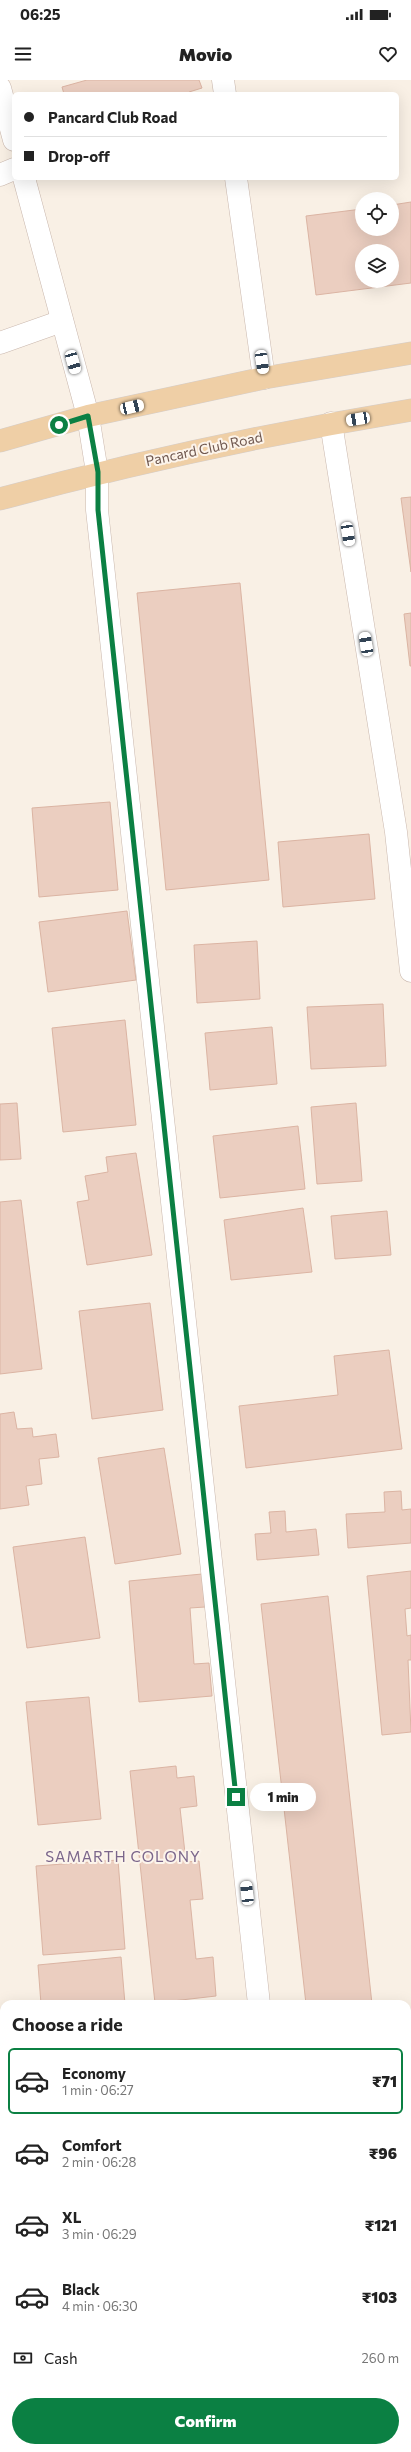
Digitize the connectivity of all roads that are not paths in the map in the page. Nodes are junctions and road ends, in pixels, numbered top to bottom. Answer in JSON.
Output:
{"nodes":[{"id":1,"x":223,"y":80,"type":"edge"},
{"id":2,"x":0,"y":88,"type":"edge"},
{"id":3,"x":225,"y":92,"type":"edge"},
{"id":4,"x":12,"y":133,"type":"edge"},
{"id":5,"x":12,"y":170,"type":"edge"},
{"id":6,"x":0,"y":175,"type":"edge"},
{"id":7,"x":25,"y":180,"type":"edge"},
{"id":8,"x":236,"y":180,"type":"edge"},
{"id":9,"x":62,"y":320,"type":"junction"},
{"id":10,"x":0,"y":343,"type":"edge"},
{"id":11,"x":411,"y":353,"type":"edge"},
{"id":12,"x":264,"y":378,"type":"junction"},
{"id":13,"x":411,"y":410,"type":"edge"},
{"id":14,"x":88,"y":416,"type":"junction"},
{"id":15,"x":331,"y":423,"type":"junction"},
{"id":16,"x":0,"y":441,"type":"edge"},
{"id":17,"x":98,"y":472,"type":"junction"},
{"id":18,"x":0,"y":499,"type":"edge"},
{"id":19,"x":411,"y":972,"type":"edge"},
{"id":20,"x":259,"y":2000,"type":"edge"}],
"edges":[{"from":1,"to":3,"type":"street"},
{"from":2,"to":4,"type":"street"},
{"from":5,"to":6,"type":"street"},
{"from":7,"to":9,"type":"street"},
{"from":8,"to":12,"type":"street"},
{"from":9,"to":10,"type":"street"},
{"from":9,"to":14,"type":"street"},
{"from":11,"to":12,"type":"main road"},
{"from":12,"to":14,"type":"main road"},
{"from":13,"to":15,"type":"main road","name":"Pancard Club Road"},
{"from":14,"to":16,"type":"main road"},
{"from":14,"to":17,"type":"street"},
{"from":15,"to":17,"type":"main road","name":"Pancard Club Road"},
{"from":15,"to":19,"type":"street"},
{"from":17,"to":18,"type":"main road","name":"Pancard Club Road"},
{"from":17,"to":20,"type":"street"}]}
